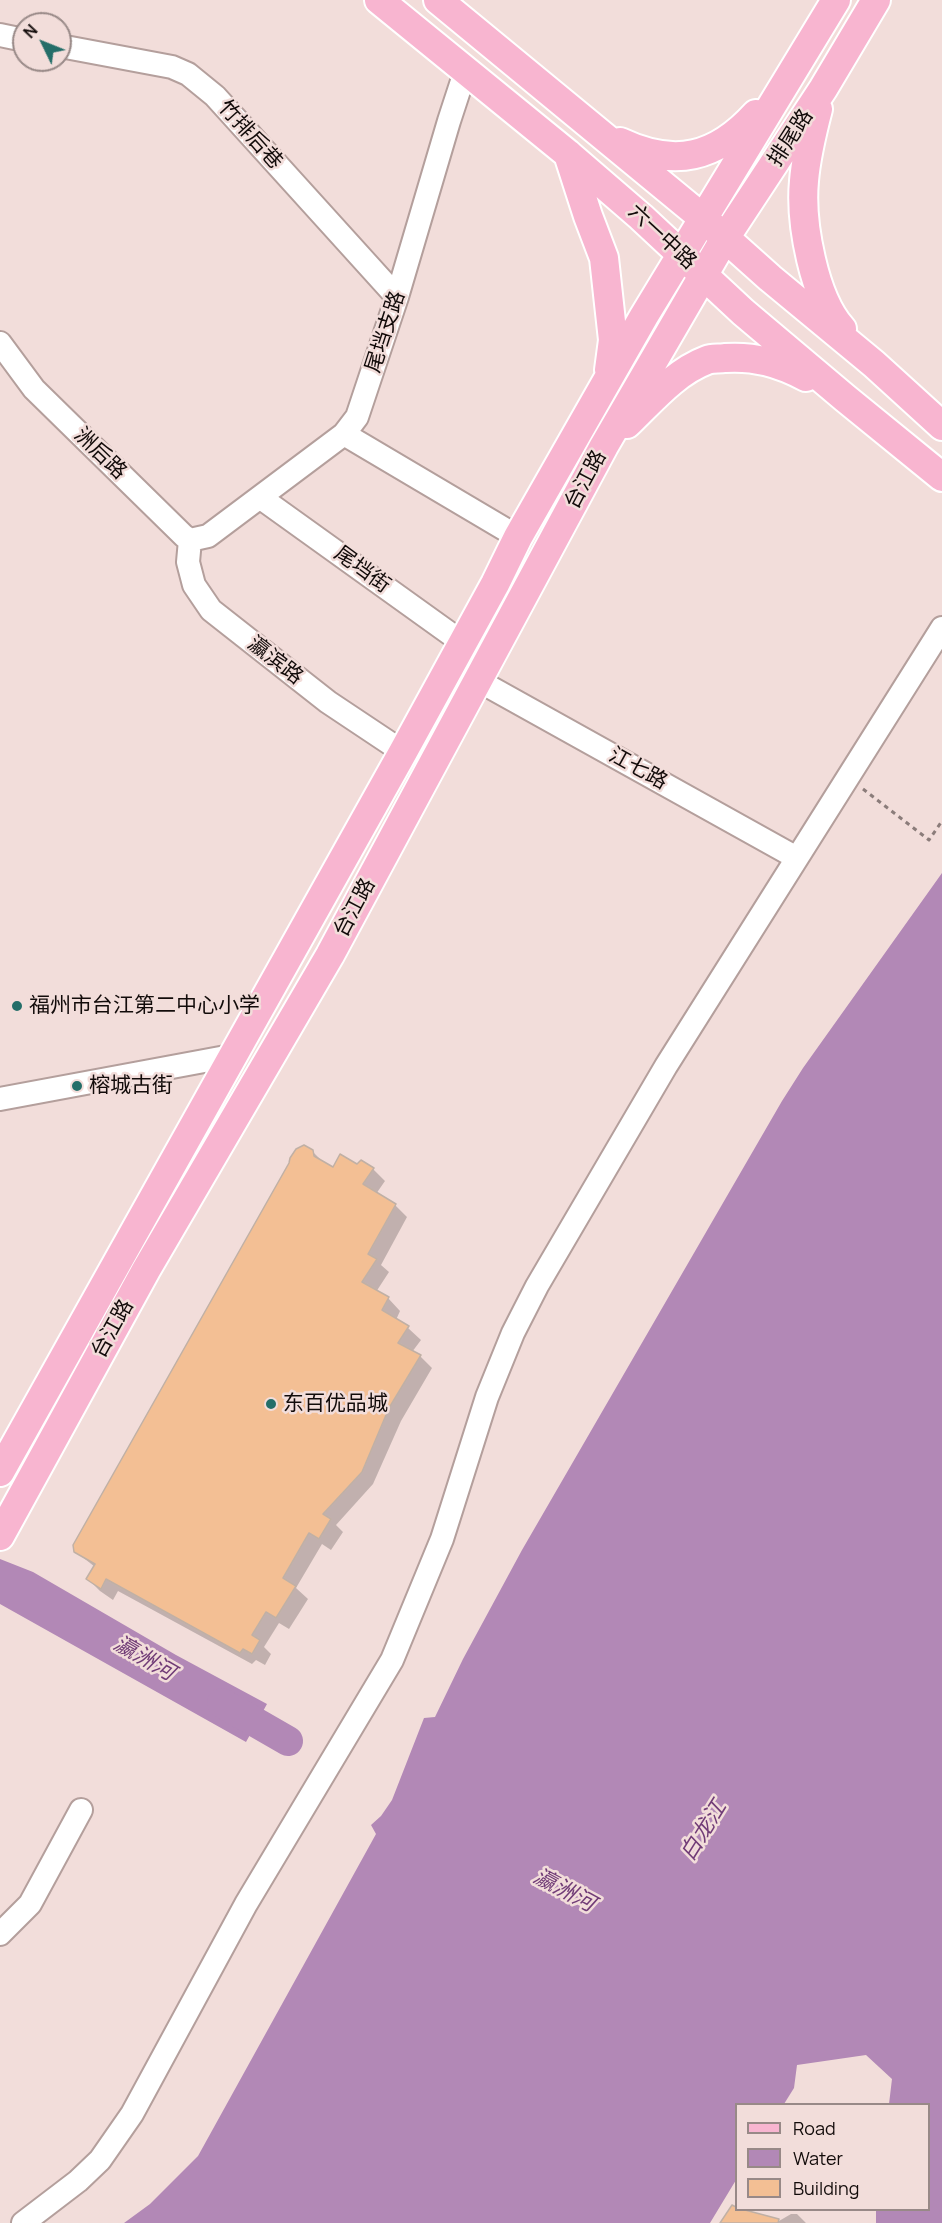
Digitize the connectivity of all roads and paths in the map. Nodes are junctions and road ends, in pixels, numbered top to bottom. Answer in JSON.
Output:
{"nodes":[{"id":1,"x":379,"y":0,"type":"edge"},
{"id":2,"x":438,"y":0,"type":"edge"},
{"id":3,"x":836,"y":0,"type":"edge"},
{"id":4,"x":876,"y":0,"type":"edge"},
{"id":5,"x":72,"y":48,"type":"edge"},
{"id":6,"x":466,"y":69,"type":"junction"},
{"id":7,"x":794,"y":69,"type":"junction"},
{"id":8,"x":823,"y":89,"type":"junction"},
{"id":9,"x":595,"y":129,"type":"junction"},
{"id":10,"x":568,"y":154,"type":"junction"},
{"id":11,"x":704,"y":219,"type":"junction"},
{"id":12,"x":725,"y":238,"type":"junction"},
{"id":13,"x":681,"y":254,"type":"junction"},
{"id":14,"x":702,"y":275,"type":"junction"},
{"id":15,"x":397,"y":297,"type":"junction"},
{"id":16,"x":0,"y":343,"type":"edge"},
{"id":17,"x":874,"y":364,"type":"junction"},
{"id":18,"x":601,"y":392,"type":"junction"},
{"id":19,"x":844,"y":398,"type":"junction"},
{"id":20,"x":942,"y":426,"type":"edge"},
{"id":21,"x":344,"y":434,"type":"junction"},
{"id":22,"x":604,"y":446,"type":"junction"},
{"id":23,"x":942,"y":477,"type":"edge"},
{"id":24,"x":261,"y":498,"type":"junction"},
{"id":25,"x":518,"y":537,"type":"junction"},
{"id":26,"x":190,"y":540,"type":"junction"},
{"id":27,"x":942,"y":628,"type":"edge"},
{"id":28,"x":463,"y":643,"type":"junction"},
{"id":29,"x":479,"y":681,"type":"junction"},
{"id":30,"x":403,"y":752,"type":"junction"},
{"id":31,"x":848,"y":778,"type":"junction"},
{"id":32,"x":942,"y":821,"type":"edge"},
{"id":33,"x":797,"y":858,"type":"junction"},
{"id":34,"x":231,"y":1056,"type":"junction"},
{"id":35,"x":0,"y":1099,"type":"edge"},
{"id":36,"x":0,"y":1472,"type":"edge"},
{"id":37,"x":0,"y":1536,"type":"edge"},
{"id":38,"x":81,"y":1810,"type":"dead end"},
{"id":39,"x":0,"y":1934,"type":"edge"},
{"id":40,"x":23,"y":2223,"type":"edge"}],
"edges":[{"from":1,"to":6,"type":"main road","name":"六一中路"},
{"from":2,"to":9,"type":"main road","name":"六一中路"},
{"from":3,"to":7,"type":"main road","name":"排尾路"},
{"from":4,"to":8,"type":"main road","name":"排尾路"},
{"from":5,"to":15,"type":"street","name":"竹排后巷"},
{"from":6,"to":10,"type":"main road","name":"六一中路"},
{"from":6,"to":15,"type":"street","name":"尾垱支路"},
{"from":7,"to":9,"type":"main road"},
{"from":7,"to":11,"type":"main road","name":"排尾路"},
{"from":8,"to":12,"type":"main road","name":"排尾路"},
{"from":8,"to":17,"type":"main road"},
{"from":9,"to":11,"type":"main road","name":"六一中路"},
{"from":10,"to":13,"type":"main road","name":"六一中路"},
{"from":10,"to":18,"type":"main road"},
{"from":11,"to":12,"type":"main road","name":"六一中路"},
{"from":11,"to":13,"type":"main road","name":"台江路"},
{"from":12,"to":14,"type":"main road","name":"排尾路"},
{"from":12,"to":17,"type":"main road","name":"六一中路"},
{"from":13,"to":14,"type":"main road","name":"六一中路"},
{"from":13,"to":18,"type":"main road","name":"台江路"},
{"from":14,"to":19,"type":"main road","name":"六一中路"},
{"from":14,"to":22,"type":"main road","name":"台江路"},
{"from":15,"to":21,"type":"street","name":"尾垱支路"},
{"from":16,"to":26,"type":"street","name":"洲后路"},
{"from":17,"to":20,"type":"main road","name":"六一中路"},
{"from":18,"to":25,"type":"main road","name":"台江路"},
{"from":19,"to":22,"type":"main road"},
{"from":19,"to":23,"type":"main road","name":"六一中路"},
{"from":21,"to":24,"type":"street","name":"尾垱支路"},
{"from":21,"to":25,"type":"street"},
{"from":22,"to":29,"type":"main road","name":"台江路"},
{"from":24,"to":26,"type":"street","name":"尾垱支路"},
{"from":24,"to":28,"type":"street","name":"尾垱街"},
{"from":25,"to":28,"type":"main road","name":"台江路"},
{"from":26,"to":30,"type":"street","name":"瀛滨路"},
{"from":27,"to":31,"type":"street"},
{"from":28,"to":30,"type":"main road","name":"台江路"},
{"from":29,"to":33,"type":"street","name":"江七路"},
{"from":29,"to":37,"type":"main road","name":"台江路"},
{"from":30,"to":34,"type":"main road","name":"台江路"},
{"from":31,"to":32,"type":"path"},
{"from":31,"to":33,"type":"street"},
{"from":33,"to":40,"type":"street"},
{"from":34,"to":35,"type":"street"},
{"from":34,"to":36,"type":"main road","name":"台江路"},
{"from":38,"to":39,"type":"street"}]}
